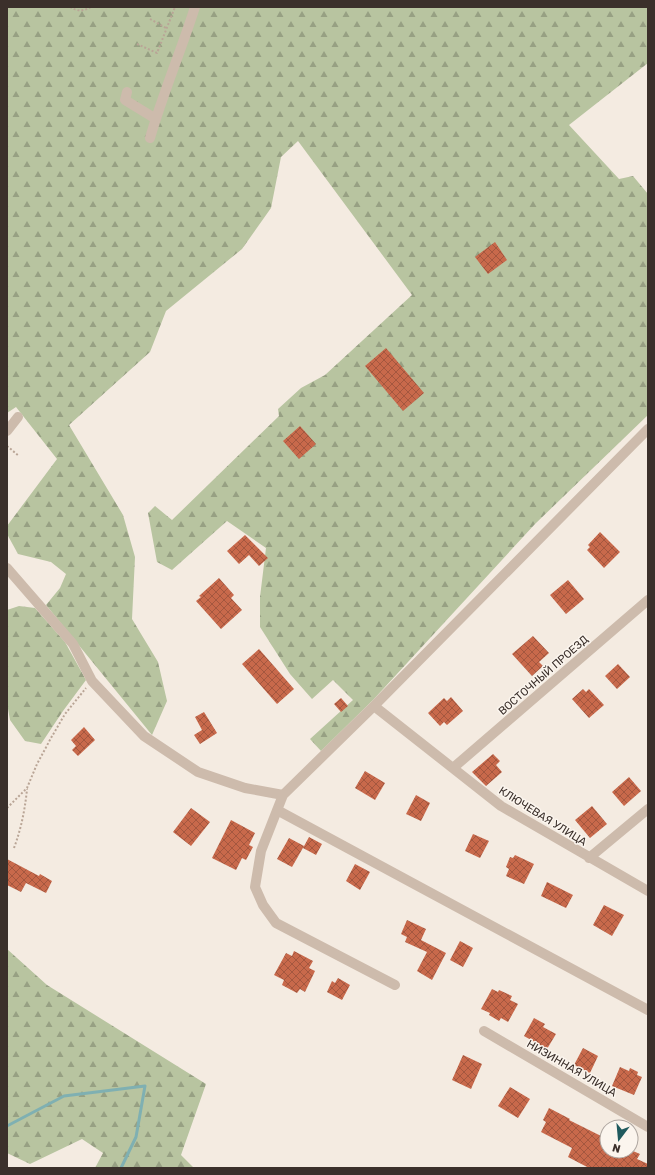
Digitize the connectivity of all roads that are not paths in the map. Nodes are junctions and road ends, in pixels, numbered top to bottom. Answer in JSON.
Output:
{"nodes":[{"id":1,"x":195,"y":7,"type":"edge"},
{"id":2,"x":127,"y":92,"type":"dead end"},
{"id":3,"x":156,"y":119,"type":"junction"},
{"id":4,"x":150,"y":138,"type":"dead end"},
{"id":5,"x":18,"y":417,"type":"dead end"},
{"id":6,"x":648,"y":429,"type":"edge"},
{"id":7,"x":7,"y":431,"type":"edge"},
{"id":8,"x":7,"y":568,"type":"edge"},
{"id":9,"x":648,"y":600,"type":"edge"},
{"id":10,"x":374,"y":706,"type":"junction"},
{"id":11,"x":453,"y":768,"type":"junction"},
{"id":12,"x":283,"y":795,"type":"junction"},
{"id":13,"x":648,"y":809,"type":"edge"},
{"id":14,"x":277,"y":810,"type":"junction"},
{"id":15,"x":589,"y":858,"type":"junction"},
{"id":16,"x":648,"y":891,"type":"edge"},
{"id":17,"x":394,"y":985,"type":"dead end"},
{"id":18,"x":648,"y":1010,"type":"edge"},
{"id":19,"x":484,"y":1031,"type":"dead end"},
{"id":20,"x":648,"y":1126,"type":"edge"}],
"edges":[{"from":1,"to":3,"type":"street"},
{"from":2,"to":3,"type":"street"},
{"from":3,"to":4,"type":"street"},
{"from":5,"to":7,"type":"street"},
{"from":6,"to":10,"type":"street"},
{"from":8,"to":12,"type":"street"},
{"from":9,"to":11,"type":"street","name":"ВОСТОЧНЫЙ ПРОЕЗД"},
{"from":10,"to":11,"type":"street","name":"КЛЮЧЕВАЯ УЛИЦА"},
{"from":10,"to":12,"type":"street"},
{"from":11,"to":15,"type":"street","name":"КЛЮЧЕВАЯ УЛИЦА"},
{"from":12,"to":14,"type":"street"},
{"from":13,"to":15,"type":"street"},
{"from":14,"to":17,"type":"street"},
{"from":14,"to":18,"type":"street"},
{"from":15,"to":16,"type":"street","name":"КЛЮЧЕВАЯ УЛИЦА"},
{"from":19,"to":20,"type":"street","name":"НИЗИННАЯ УЛИЦА"}]}
